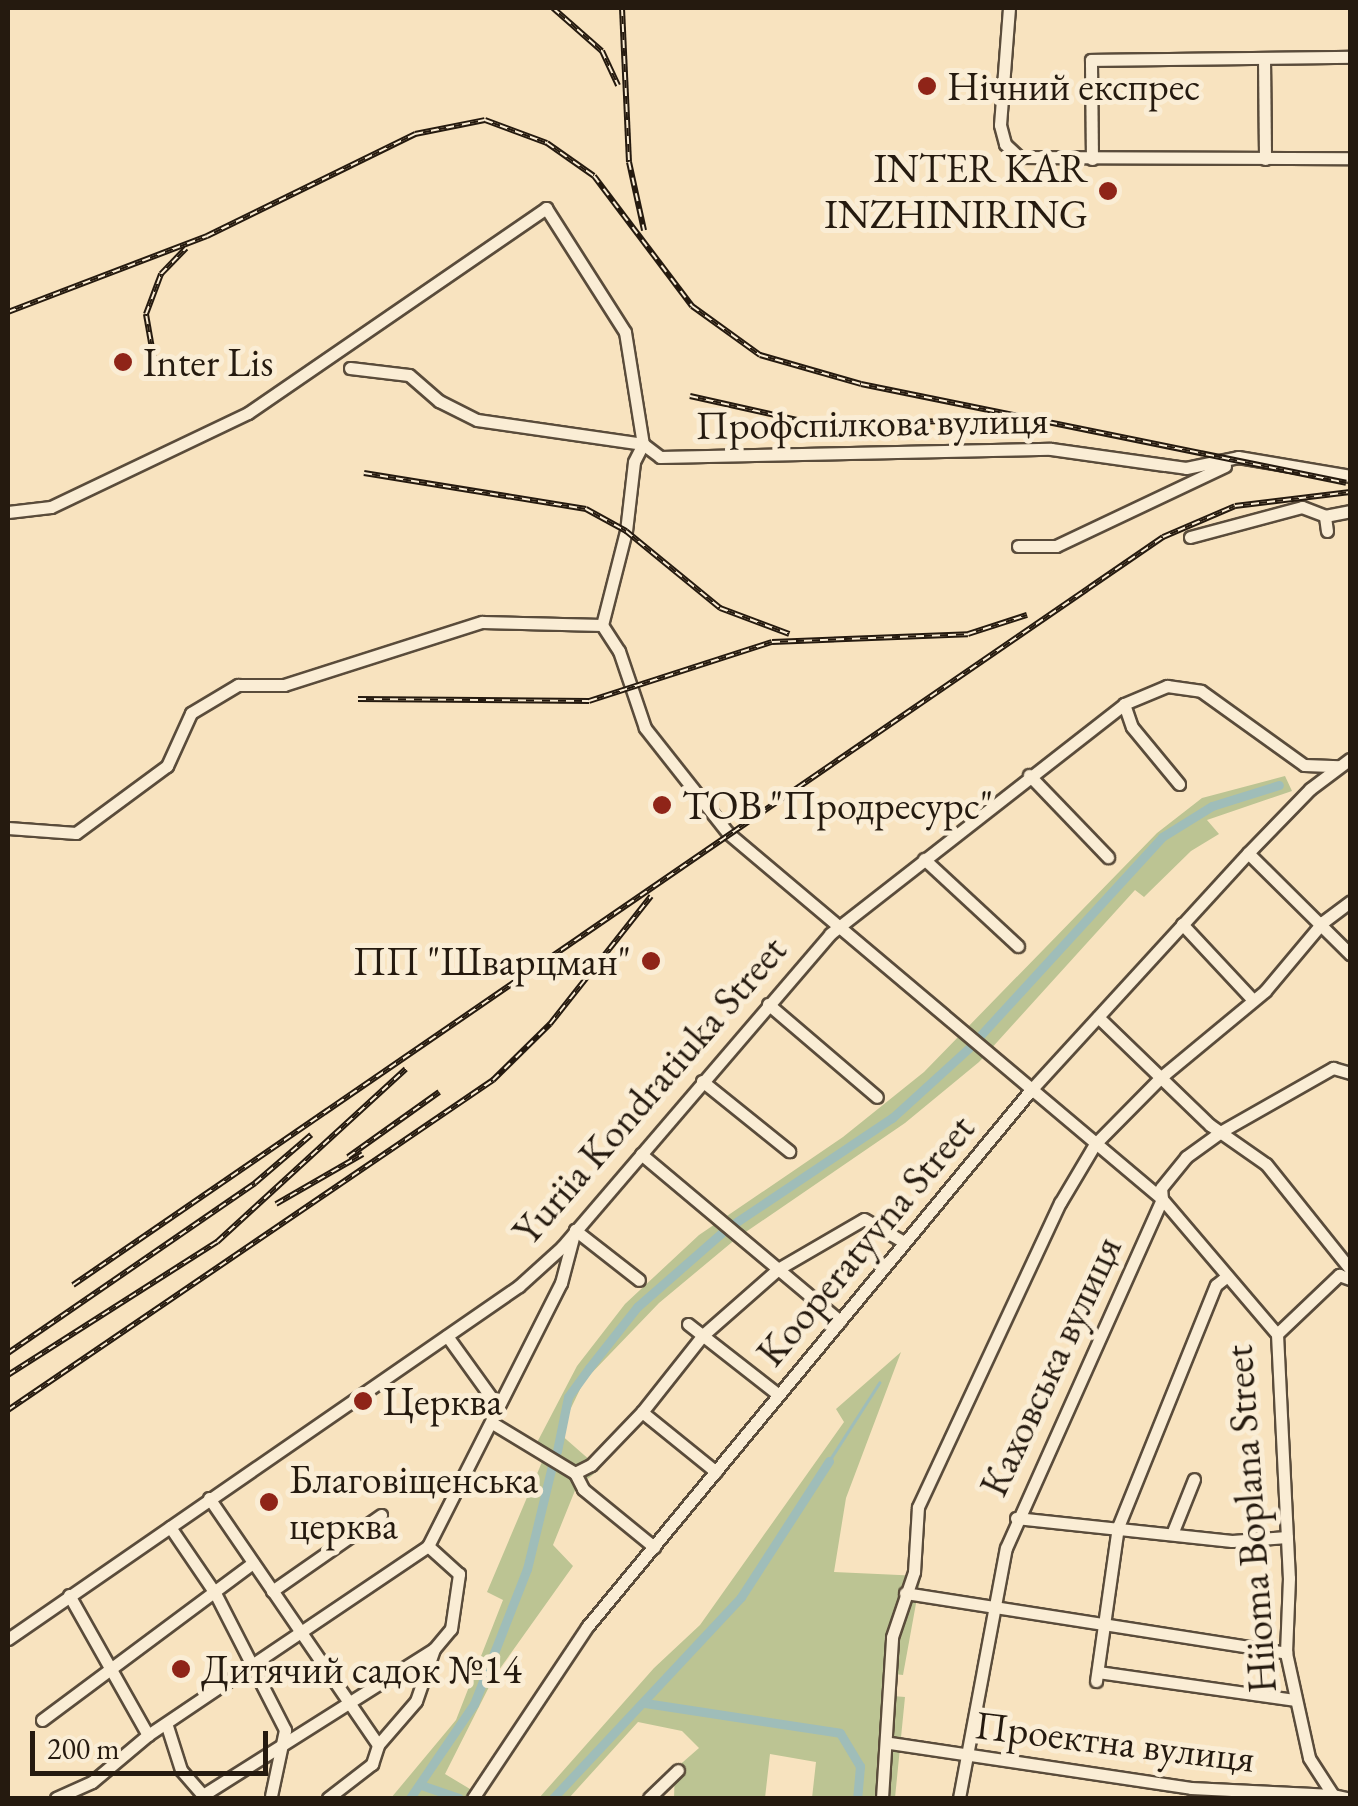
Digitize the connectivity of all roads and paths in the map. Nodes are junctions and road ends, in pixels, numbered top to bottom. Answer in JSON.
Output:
{"nodes":[{"id":1,"x":1010,"y":8,"type":"edge"},
{"id":2,"x":1350,"y":57,"type":"edge"},
{"id":3,"x":1264,"y":59,"type":"junction"},
{"id":4,"x":1350,"y":158,"type":"edge"},
{"id":5,"x":1092,"y":159,"type":"junction"},
{"id":6,"x":1264,"y":159,"type":"junction"},
{"id":7,"x":350,"y":368,"type":"dead end"},
{"id":8,"x":643,"y":444,"type":"junction"},
{"id":9,"x":1229,"y":464,"type":"junction"},
{"id":10,"x":1350,"y":476,"type":"edge"},
{"id":11,"x":1350,"y":511,"type":"edge"},
{"id":12,"x":8,"y":512,"type":"edge"},
{"id":13,"x":1326,"y":516,"type":"junction"},
{"id":14,"x":1327,"y":531,"type":"dead end"},
{"id":15,"x":1190,"y":537,"type":"dead end"},
{"id":16,"x":1018,"y":546,"type":"dead end"},
{"id":17,"x":602,"y":624,"type":"junction"},
{"id":18,"x":1124,"y":704,"type":"junction"},
{"id":19,"x":1345,"y":762,"type":"edge"},
{"id":20,"x":1304,"y":765,"type":"junction"},
{"id":21,"x":1029,"y":775,"type":"junction"},
{"id":22,"x":1179,"y":784,"type":"dead end"},
{"id":23,"x":1310,"y":789,"type":"junction"},
{"id":24,"x":8,"y":828,"type":"edge"},
{"id":25,"x":1248,"y":853,"type":"junction"},
{"id":26,"x":1108,"y":857,"type":"dead end"},
{"id":27,"x":924,"y":859,"type":"junction"},
{"id":28,"x":1350,"y":902,"type":"edge"},
{"id":29,"x":1323,"y":922,"type":"junction"},
{"id":30,"x":1182,"y":924,"type":"junction"},
{"id":31,"x":835,"y":929,"type":"junction"},
{"id":32,"x":1018,"y":946,"type":"dead end"},
{"id":33,"x":1350,"y":954,"type":"edge"},
{"id":34,"x":1251,"y":998,"type":"junction"},
{"id":35,"x":768,"y":1004,"type":"junction"},
{"id":36,"x":1098,"y":1017,"type":"junction"},
{"id":37,"x":1350,"y":1058,"type":"edge"},
{"id":38,"x":1333,"y":1068,"type":"junction"},
{"id":39,"x":1350,"y":1073,"type":"edge"},
{"id":40,"x":1160,"y":1078,"type":"junction"},
{"id":41,"x":702,"y":1081,"type":"junction"},
{"id":42,"x":1030,"y":1092,"type":"junction"},
{"id":43,"x":877,"y":1097,"type":"dead end"},
{"id":44,"x":1222,"y":1130,"type":"junction"},
{"id":45,"x":1095,"y":1144,"type":"junction"},
{"id":46,"x":789,"y":1151,"type":"dead end"},
{"id":47,"x":641,"y":1154,"type":"junction"},
{"id":48,"x":1162,"y":1200,"type":"junction"},
{"id":49,"x":575,"y":1230,"type":"junction"},
{"id":50,"x":904,"y":1242,"type":"junction"},
{"id":51,"x":778,"y":1269,"type":"junction"},
{"id":52,"x":1350,"y":1269,"type":"edge"},
{"id":53,"x":1227,"y":1276,"type":"junction"},
{"id":54,"x":1350,"y":1279,"type":"edge"},
{"id":55,"x":639,"y":1280,"type":"dead end"},
{"id":56,"x":840,"y":1321,"type":"junction"},
{"id":57,"x":688,"y":1324,"type":"dead end"},
{"id":58,"x":1278,"y":1334,"type":"junction"},
{"id":59,"x":703,"y":1335,"type":"junction"},
{"id":60,"x":447,"y":1336,"type":"junction"},
{"id":61,"x":779,"y":1395,"type":"junction"},
{"id":62,"x":498,"y":1408,"type":"junction"},
{"id":63,"x":642,"y":1412,"type":"junction"},
{"id":64,"x":494,"y":1424,"type":"junction"},
{"id":65,"x":716,"y":1472,"type":"junction"},
{"id":66,"x":575,"y":1473,"type":"junction"},
{"id":67,"x":1194,"y":1479,"type":"dead end"},
{"id":68,"x":209,"y":1498,"type":"junction"},
{"id":69,"x":381,"y":1515,"type":"dead end"},
{"id":70,"x":1016,"y":1518,"type":"junction"},
{"id":71,"x":170,"y":1526,"type":"junction"},
{"id":72,"x":1118,"y":1527,"type":"junction"},
{"id":73,"x":1172,"y":1534,"type":"junction"},
{"id":74,"x":1286,"y":1537,"type":"junction"},
{"id":75,"x":428,"y":1546,"type":"junction"},
{"id":76,"x":654,"y":1547,"type":"junction"},
{"id":77,"x":253,"y":1562,"type":"junction"},
{"id":78,"x":272,"y":1591,"type":"junction"},
{"id":79,"x":215,"y":1593,"type":"junction"},
{"id":80,"x":906,"y":1593,"type":"junction"},
{"id":81,"x":70,"y":1595,"type":"junction"},
{"id":82,"x":995,"y":1610,"type":"junction"},
{"id":83,"x":1103,"y":1624,"type":"junction"},
{"id":84,"x":300,"y":1635,"type":"junction"},
{"id":85,"x":8,"y":1639,"type":"edge"},
{"id":86,"x":434,"y":1649,"type":"junction"},
{"id":87,"x":1286,"y":1653,"type":"junction"},
{"id":88,"x":250,"y":1668,"type":"junction"},
{"id":89,"x":109,"y":1669,"type":"junction"},
{"id":90,"x":1294,"y":1700,"type":"junction"},
{"id":91,"x":347,"y":1703,"type":"junction"},
{"id":92,"x":42,"y":1720,"type":"dead end"},
{"id":93,"x":168,"y":1726,"type":"junction"},
{"id":94,"x":148,"y":1735,"type":"junction"},
{"id":95,"x":890,"y":1742,"type":"junction"},
{"id":96,"x":287,"y":1743,"type":"junction"},
{"id":97,"x":378,"y":1745,"type":"junction"},
{"id":98,"x":966,"y":1755,"type":"junction"},
{"id":99,"x":253,"y":1768,"type":"junction"},
{"id":100,"x":678,"y":1770,"type":"dead end"},
{"id":101,"x":1202,"y":1794,"type":"edge"},
{"id":102,"x":1339,"y":1796,"type":"edge"},
{"id":103,"x":272,"y":1797,"type":"edge"},
{"id":104,"x":56,"y":1798,"type":"edge"},
{"id":105,"x":328,"y":1798,"type":"edge"},
{"id":106,"x":473,"y":1798,"type":"edge"},
{"id":107,"x":649,"y":1798,"type":"edge"},
{"id":108,"x":882,"y":1798,"type":"edge"},
{"id":109,"x":959,"y":1798,"type":"edge"},
{"id":110,"x":1302,"y":1798,"type":"edge"}],
"edges":[{"from":1,"to":5,"type":"street"},
{"from":2,"to":3,"type":"street"},
{"from":3,"to":5,"type":"street"},
{"from":3,"to":6,"type":"street"},
{"from":4,"to":6,"type":"street"},
{"from":5,"to":6,"type":"street"},
{"from":7,"to":8,"type":"street","name":"Профспілкова вулиця"},
{"from":8,"to":9,"type":"street","name":"Профспілкова вулиця"},
{"from":8,"to":12,"type":"street"},
{"from":8,"to":17,"type":"street"},
{"from":9,"to":10,"type":"street","name":"Профспілкова вулиця"},
{"from":9,"to":16,"type":"street"},
{"from":11,"to":13,"type":"street"},
{"from":13,"to":14,"type":"street"},
{"from":13,"to":15,"type":"street"},
{"from":17,"to":24,"type":"street"},
{"from":17,"to":31,"type":"street","name":"Hiioma Boplana Street"},
{"from":18,"to":20,"type":"street","name":"Yuriia Kondratiuka Street"},
{"from":18,"to":21,"type":"street","name":"Yuriia Kondratiuka Street"},
{"from":18,"to":22,"type":"street"},
{"from":19,"to":20,"type":"street"},
{"from":19,"to":23,"type":"street","name":"Kooperatyvna Street"},
{"from":20,"to":23,"type":"street"},
{"from":21,"to":26,"type":"street"},
{"from":21,"to":27,"type":"street","name":"Yuriia Kondratiuka Street"},
{"from":23,"to":25,"type":"street","name":"Kooperatyvna Street"},
{"from":25,"to":29,"type":"street"},
{"from":25,"to":30,"type":"street","name":"Kooperatyvna Street"},
{"from":27,"to":31,"type":"street","name":"Yuriia Kondratiuka Street"},
{"from":27,"to":32,"type":"street"},
{"from":28,"to":29,"type":"street"},
{"from":29,"to":33,"type":"street"},
{"from":29,"to":34,"type":"street"},
{"from":30,"to":34,"type":"street"},
{"from":30,"to":36,"type":"street","name":"Kooperatyvna Street"},
{"from":31,"to":35,"type":"street","name":"Yuriia Kondratiuka Street"},
{"from":31,"to":42,"type":"street","name":"Hiioma Boplana Street"},
{"from":34,"to":40,"type":"street"},
{"from":35,"to":41,"type":"street","name":"Yuriia Kondratiuka Street"},
{"from":35,"to":43,"type":"street"},
{"from":36,"to":40,"type":"street"},
{"from":36,"to":42,"type":"street","name":"Kooperatyvna Street"},
{"from":37,"to":38,"type":"street","name":"Каховська вулиця"},
{"from":38,"to":39,"type":"street"},
{"from":38,"to":44,"type":"street","name":"Каховська вулиця"},
{"from":40,"to":44,"type":"street"},
{"from":40,"to":45,"type":"street"},
{"from":41,"to":46,"type":"street"},
{"from":41,"to":47,"type":"street","name":"Yuriia Kondratiuka Street"},
{"from":42,"to":45,"type":"street","name":"Hiioma Boplana Street"},
{"from":42,"to":50,"type":"street","name":"Kooperatyvna Street"},
{"from":44,"to":48,"type":"street","name":"Каховська вулиця"},
{"from":44,"to":52,"type":"street"},
{"from":45,"to":48,"type":"street","name":"Hiioma Boplana Street"},
{"from":45,"to":80,"type":"street"},
{"from":47,"to":49,"type":"street","name":"Yuriia Kondratiuka Street"},
{"from":47,"to":51,"type":"street"},
{"from":48,"to":53,"type":"street","name":"Hiioma Boplana Street"},
{"from":48,"to":70,"type":"street","name":"Каховська вулиця"},
{"from":49,"to":55,"type":"street"},
{"from":49,"to":60,"type":"street","name":"Yuriia Kondratiuka Street"},
{"from":49,"to":62,"type":"street"},
{"from":50,"to":51,"type":"street"},
{"from":50,"to":56,"type":"street","name":"Kooperatyvna Street"},
{"from":51,"to":56,"type":"street"},
{"from":51,"to":59,"type":"street"},
{"from":53,"to":58,"type":"street","name":"Hiioma Boplana Street"},
{"from":53,"to":72,"type":"street"},
{"from":54,"to":58,"type":"street"},
{"from":56,"to":61,"type":"street","name":"Kooperatyvna Street"},
{"from":57,"to":59,"type":"street"},
{"from":58,"to":74,"type":"street","name":"Hiioma Boplana Street"},
{"from":59,"to":61,"type":"street"},
{"from":59,"to":63,"type":"street"},
{"from":60,"to":62,"type":"street"},
{"from":60,"to":68,"type":"street","name":"Yuriia Kondratiuka Street"},
{"from":61,"to":65,"type":"street","name":"Kooperatyvna Street"},
{"from":62,"to":64,"type":"street"},
{"from":63,"to":65,"type":"street"},
{"from":63,"to":66,"type":"street"},
{"from":64,"to":66,"type":"street"},
{"from":64,"to":75,"type":"street"},
{"from":65,"to":76,"type":"street","name":"Kooperatyvna Street"},
{"from":66,"to":76,"type":"street"},
{"from":67,"to":73,"type":"street"},
{"from":68,"to":71,"type":"street","name":"Yuriia Kondratiuka Street"},
{"from":68,"to":77,"type":"street"},
{"from":69,"to":78,"type":"street"},
{"from":70,"to":72,"type":"street"},
{"from":70,"to":82,"type":"street","name":"Каховська вулиця"},
{"from":71,"to":79,"type":"street"},
{"from":71,"to":81,"type":"street","name":"Yuriia Kondratiuka Street"},
{"from":72,"to":73,"type":"street"},
{"from":72,"to":83,"type":"street"},
{"from":73,"to":74,"type":"street"},
{"from":74,"to":87,"type":"street","name":"Hiioma Boplana Street"},
{"from":75,"to":84,"type":"street"},
{"from":75,"to":86,"type":"street"},
{"from":76,"to":106,"type":"street","name":"Kooperatyvna Street"},
{"from":77,"to":78,"type":"street"},
{"from":77,"to":79,"type":"street"},
{"from":78,"to":84,"type":"street"},
{"from":79,"to":88,"type":"street"},
{"from":79,"to":89,"type":"street"},
{"from":80,"to":82,"type":"street"},
{"from":80,"to":95,"type":"street"},
{"from":81,"to":85,"type":"street","name":"Yuriia Kondratiuka Street"},
{"from":81,"to":89,"type":"street"},
{"from":82,"to":83,"type":"street"},
{"from":82,"to":98,"type":"street","name":"Каховська вулиця"},
{"from":83,"to":87,"type":"street"},
{"from":83,"to":90,"type":"street"},
{"from":84,"to":88,"type":"street"},
{"from":84,"to":91,"type":"street"},
{"from":86,"to":91,"type":"street"},
{"from":86,"to":97,"type":"street"},
{"from":87,"to":90,"type":"street","name":"Hiioma Boplana Street"},
{"from":88,"to":93,"type":"street"},
{"from":88,"to":96,"type":"street"},
{"from":89,"to":92,"type":"street"},
{"from":89,"to":94,"type":"street"},
{"from":90,"to":102,"type":"street","name":"Hiioma Boplana Street"},
{"from":91,"to":96,"type":"street"},
{"from":91,"to":97,"type":"street"},
{"from":93,"to":94,"type":"street"},
{"from":93,"to":99,"type":"street"},
{"from":94,"to":104,"type":"street"},
{"from":95,"to":98,"type":"street","name":"Проектна вулиця"},
{"from":95,"to":108,"type":"street"},
{"from":96,"to":99,"type":"street"},
{"from":96,"to":103,"type":"street"},
{"from":97,"to":105,"type":"street"},
{"from":98,"to":101,"type":"street","name":"Проектна вулиця"},
{"from":98,"to":109,"type":"street","name":"Каховська вулиця"},
{"from":99,"to":103,"type":"street"},
{"from":100,"to":107,"type":"street"},
{"from":101,"to":110,"type":"street","name":"Проектна вулиця"},
{"from":102,"to":110,"type":"street","name":"Проектна вулиця"}]}
